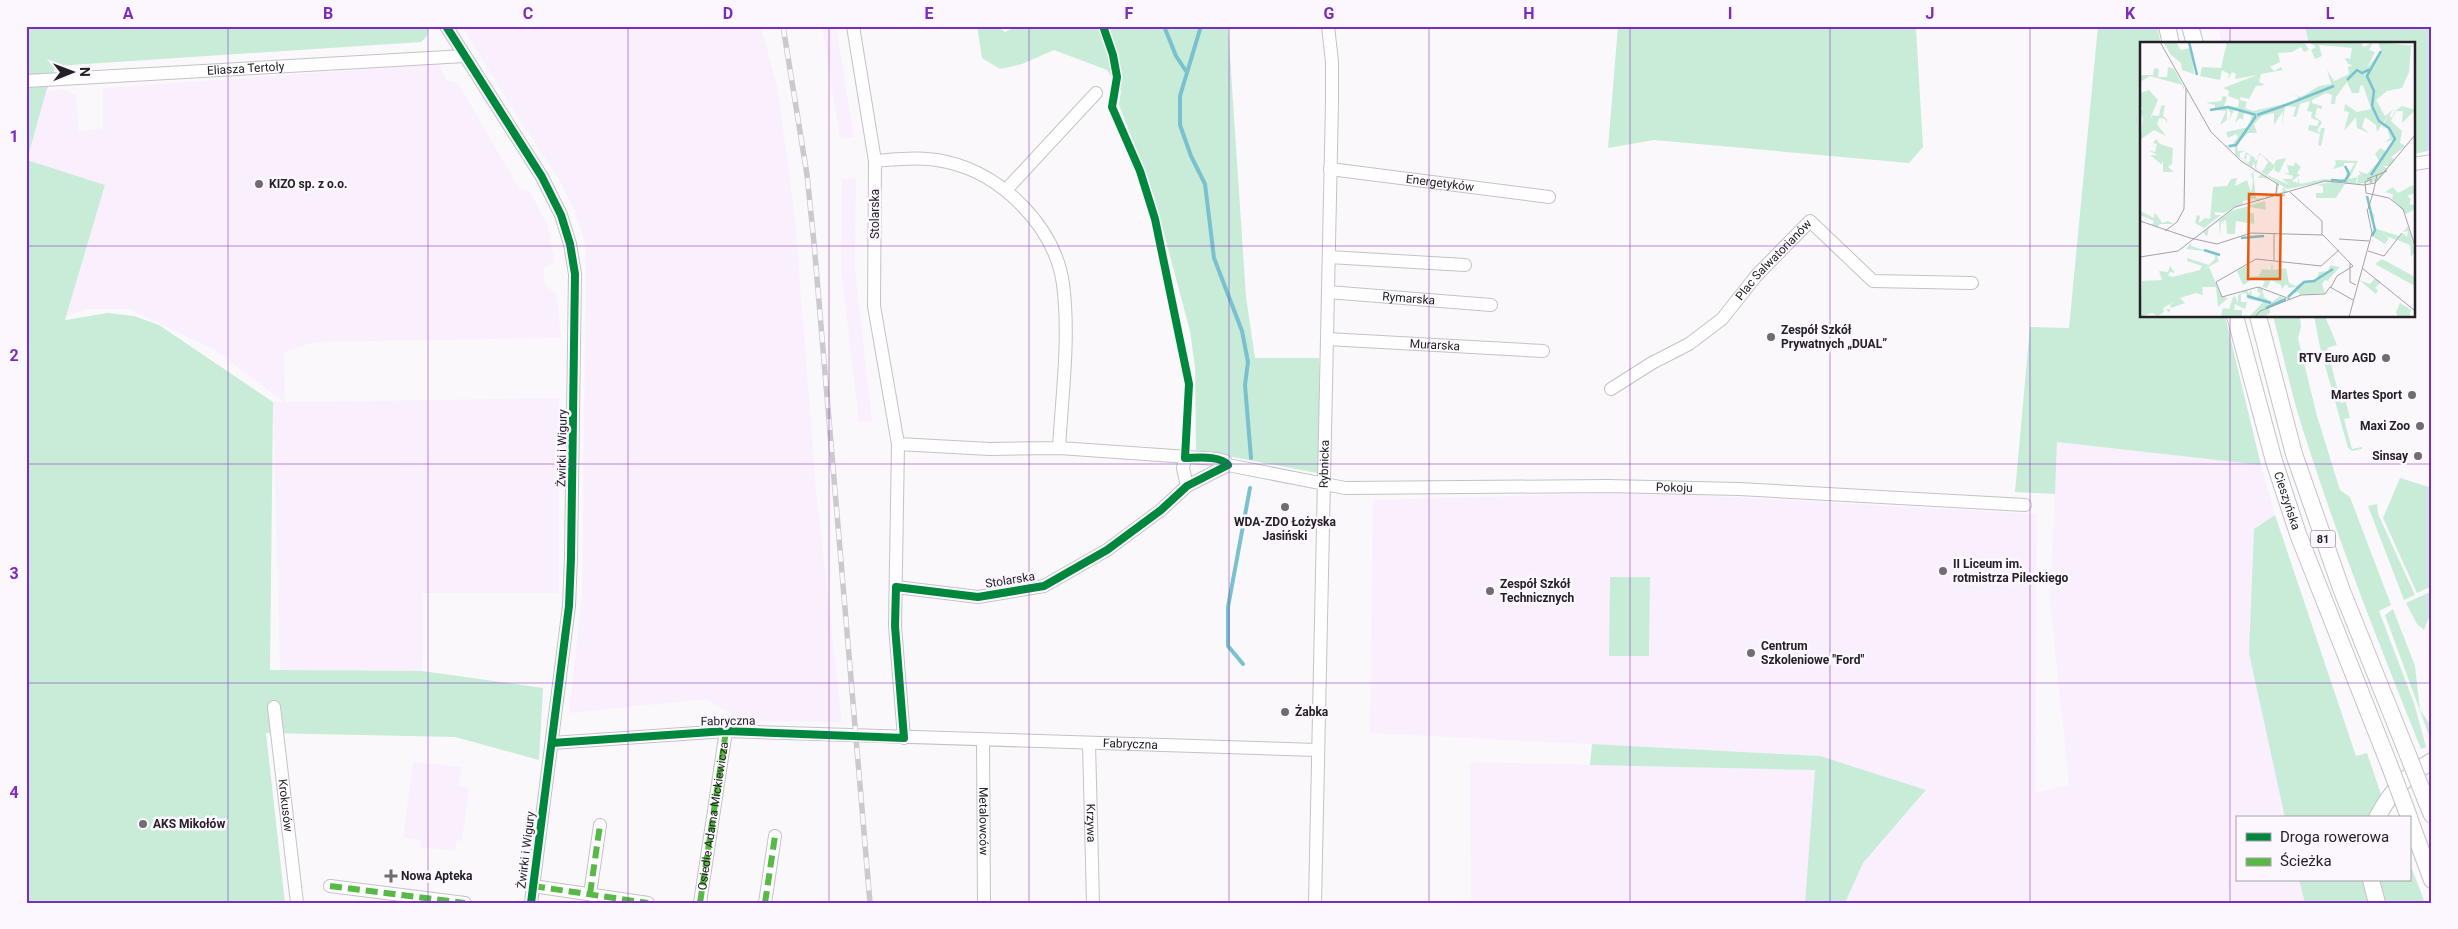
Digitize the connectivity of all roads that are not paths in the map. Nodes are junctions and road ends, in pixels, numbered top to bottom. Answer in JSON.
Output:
{"nodes":[{"id":1,"x":446,"y":26,"type":"edge"},
{"id":2,"x":853,"y":26,"type":"edge"},
{"id":3,"x":1328,"y":26,"type":"edge"},
{"id":4,"x":2167,"y":26,"type":"edge"},
{"id":5,"x":2190,"y":26,"type":"edge"},
{"id":6,"x":2171,"y":42,"type":"edge"},
{"id":7,"x":2194,"y":42,"type":"edge"},
{"id":8,"x":465,"y":56,"type":"junction"},
{"id":9,"x":26,"y":81,"type":"edge"},
{"id":10,"x":1096,"y":92,"type":"dead end"},
{"id":11,"x":875,"y":161,"type":"junction"},
{"id":12,"x":2432,"y":161,"type":"edge"},
{"id":13,"x":2416,"y":164,"type":"edge"},
{"id":14,"x":1330,"y":170,"type":"junction"},
{"id":15,"x":1006,"y":190,"type":"junction"},
{"id":16,"x":1549,"y":197,"type":"dead end"},
{"id":17,"x":1329,"y":257,"type":"junction"},
{"id":18,"x":1465,"y":265,"type":"dead end"},
{"id":19,"x":1972,"y":283,"type":"dead end"},
{"id":20,"x":1328,"y":292,"type":"junction"},
{"id":21,"x":1490,"y":305,"type":"dead end"},
{"id":22,"x":2236,"y":318,"type":"edge"},
{"id":23,"x":2259,"y":318,"type":"edge"},
{"id":24,"x":1327,"y":339,"type":"junction"},
{"id":25,"x":1543,"y":351,"type":"dead end"},
{"id":26,"x":1611,"y":389,"type":"dead end"},
{"id":27,"x":898,"y":444,"type":"junction"},
{"id":28,"x":1059,"y":448,"type":"junction"},
{"id":29,"x":1185,"y":458,"type":"junction"},
{"id":30,"x":1228,"y":465,"type":"junction"},
{"id":31,"x":1324,"y":484,"type":"junction"},
{"id":32,"x":1187,"y":486,"type":"junction"},
{"id":33,"x":2025,"y":505,"type":"dead end"},
{"id":34,"x":896,"y":587,"type":"junction"},
{"id":35,"x":274,"y":707,"type":"dead end"},
{"id":36,"x":726,"y":731,"type":"junction"},
{"id":37,"x":904,"y":738,"type":"junction"},
{"id":38,"x":983,"y":740,"type":"junction"},
{"id":39,"x":552,"y":743,"type":"junction"},
{"id":40,"x":1089,"y":743,"type":"junction"},
{"id":41,"x":1318,"y":750,"type":"junction"},
{"id":42,"x":2432,"y":761,"type":"edge"},
{"id":43,"x":2428,"y":792,"type":"edge"},
{"id":44,"x":2432,"y":815,"type":"edge"},
{"id":45,"x":2378,"y":816,"type":"edge"},
{"id":46,"x":2408,"y":816,"type":"edge"},
{"id":47,"x":2410,"y":821,"type":"edge"},
{"id":48,"x":600,"y":825,"type":"dead end"},
{"id":49,"x":775,"y":836,"type":"dead end"},
{"id":50,"x":2432,"y":880,"type":"edge"},
{"id":51,"x":2372,"y":882,"type":"edge"},
{"id":52,"x":330,"y":886,"type":"dead end"},
{"id":53,"x":533,"y":886,"type":"junction"},
{"id":54,"x":590,"y":894,"type":"junction"},
{"id":55,"x":297,"y":903,"type":"edge"},
{"id":56,"x":465,"y":903,"type":"edge"},
{"id":57,"x":531,"y":903,"type":"edge"},
{"id":58,"x":648,"y":903,"type":"edge"},
{"id":59,"x":700,"y":903,"type":"edge"},
{"id":60,"x":765,"y":903,"type":"edge"},
{"id":61,"x":984,"y":903,"type":"edge"},
{"id":62,"x":1093,"y":903,"type":"edge"},
{"id":63,"x":1316,"y":903,"type":"edge"},
{"id":64,"x":2377,"y":903,"type":"edge"}],
"edges":[{"from":1,"to":8,"type":"street","name":"Żwirki i Wigury"},
{"from":2,"to":11,"type":"street","name":"Stolarska"},
{"from":3,"to":14,"type":"street","name":"Rybnicka"},
{"from":4,"to":6,"type":"main road"},
{"from":5,"to":7,"type":"main road"},
{"from":8,"to":9,"type":"street","name":"Eliasza Tertoły"},
{"from":8,"to":39,"type":"street","name":"Żwirki i Wigury"},
{"from":10,"to":15,"type":"street"},
{"from":11,"to":15,"type":"street"},
{"from":11,"to":27,"type":"street","name":"Stolarska"},
{"from":12,"to":13,"type":"street"},
{"from":14,"to":16,"type":"street","name":"Energetyków"},
{"from":14,"to":17,"type":"street","name":"Rybnicka"},
{"from":15,"to":28,"type":"street"},
{"from":17,"to":18,"type":"street"},
{"from":17,"to":20,"type":"street","name":"Rybnicka"},
{"from":19,"to":26,"type":"street","name":"Plac Salwatorianów"},
{"from":20,"to":21,"type":"street","name":"Rymarska"},
{"from":20,"to":24,"type":"street","name":"Rybnicka"},
{"from":22,"to":46,"type":"main road","name":"Cieszyńska","number":"81","bridge":true},
{"from":23,"to":43,"type":"main road","name":"Cieszyńska","number":"81","bridge":true},
{"from":24,"to":25,"type":"street","name":"Murarska"},
{"from":24,"to":31,"type":"street","name":"Rybnicka"},
{"from":27,"to":28,"type":"street"},
{"from":27,"to":34,"type":"street","name":"Stolarska"},
{"from":28,"to":29,"type":"street"},
{"from":29,"to":30,"type":"street"},
{"from":29,"to":32,"type":"street"},
{"from":30,"to":31,"type":"street"},
{"from":30,"to":32,"type":"street","name":"Stolarska"},
{"from":31,"to":33,"type":"street","name":"Pokoju"},
{"from":31,"to":41,"type":"street","name":"Rybnicka"},
{"from":32,"to":34,"type":"street","name":"Stolarska"},
{"from":34,"to":37,"type":"street","name":"Stolarska"},
{"from":35,"to":55,"type":"street","name":"Krokusów"},
{"from":36,"to":37,"type":"street","name":"Fabryczna"},
{"from":36,"to":39,"type":"street","name":"Fabryczna"},
{"from":36,"to":59,"type":"street","name":"Osiedle Adama Mickiewicza"},
{"from":37,"to":38,"type":"street","name":"Fabryczna"},
{"from":38,"to":40,"type":"street","name":"Fabryczna"},
{"from":38,"to":61,"type":"street","name":"Metalowców"},
{"from":39,"to":53,"type":"street","name":"Żwirki i Wigury"},
{"from":40,"to":41,"type":"street","name":"Fabryczna"},
{"from":40,"to":62,"type":"street","name":"Krzywa"},
{"from":41,"to":63,"type":"street","name":"Rybnicka"},
{"from":42,"to":45,"type":"main road"},
{"from":43,"to":44,"type":"main road","number":"81"},
{"from":47,"to":50,"type":"main road","number":"81"},
{"from":48,"to":54,"type":"street"},
{"from":49,"to":60,"type":"street"},
{"from":51,"to":64,"type":"main road"},
{"from":52,"to":56,"type":"street"},
{"from":53,"to":54,"type":"street"},
{"from":53,"to":57,"type":"street","name":"Żwirki i Wigury"},
{"from":54,"to":58,"type":"street"}]}
